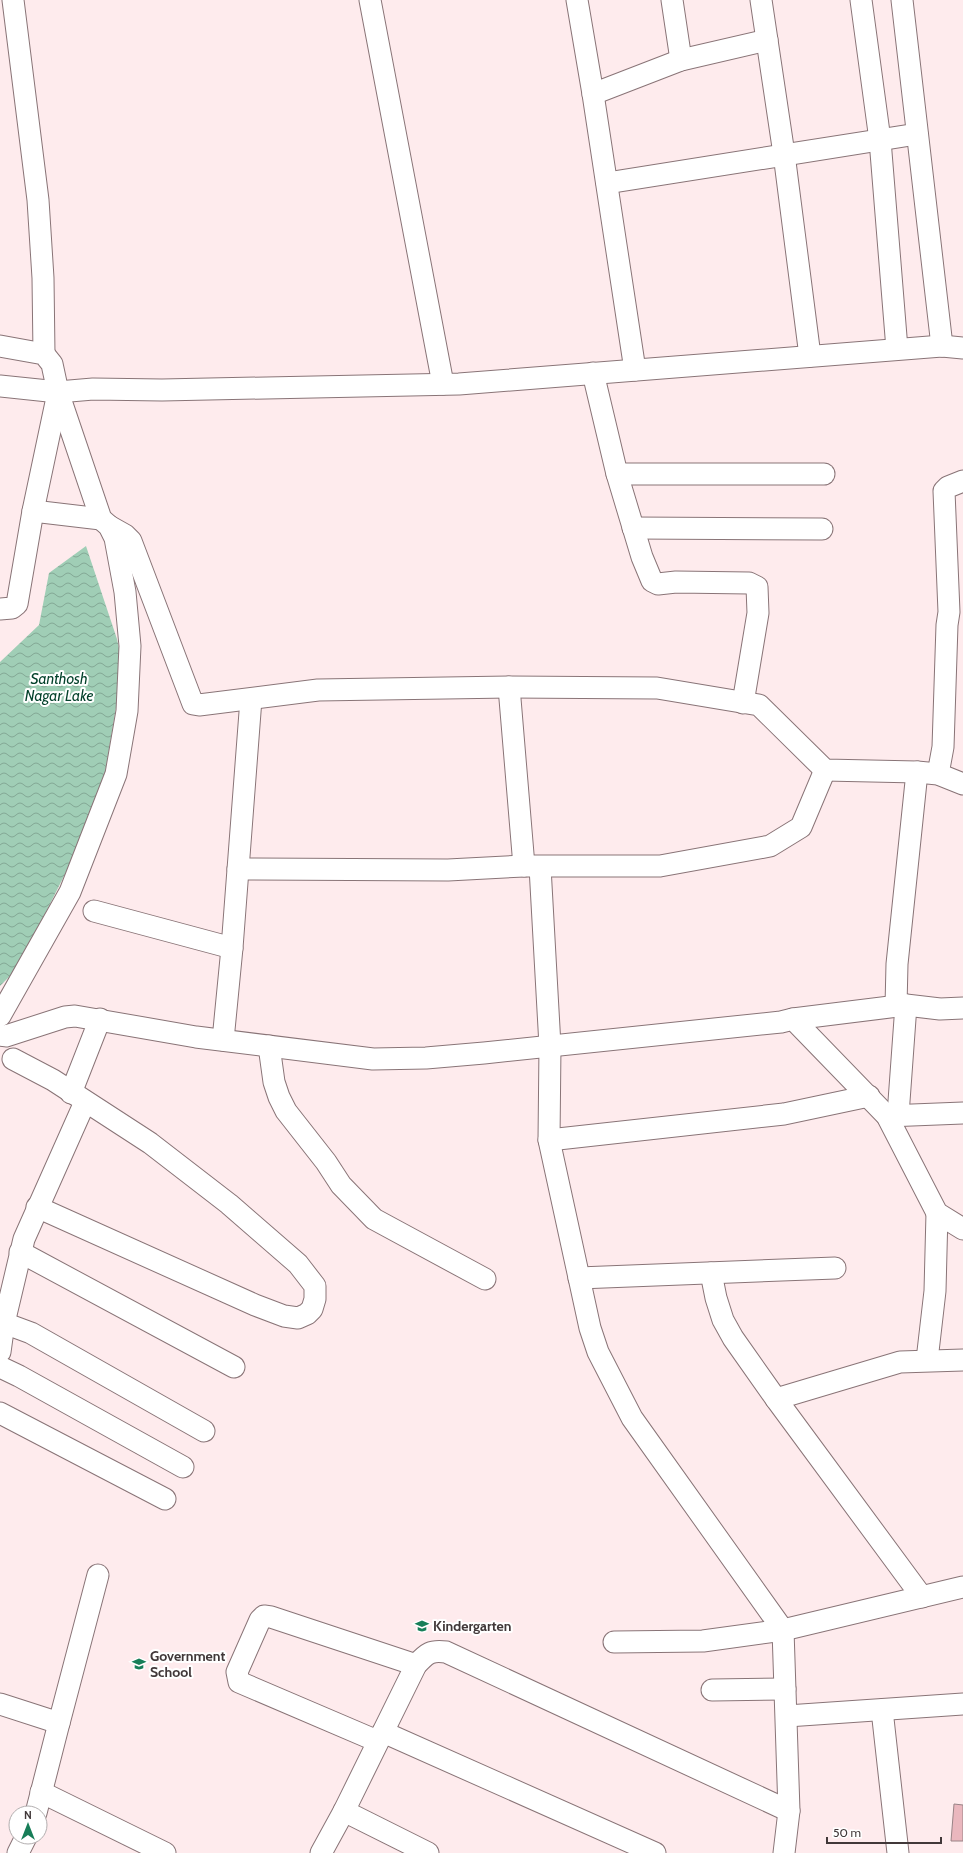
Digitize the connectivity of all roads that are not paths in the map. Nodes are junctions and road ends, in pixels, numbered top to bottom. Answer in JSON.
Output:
{"nodes":[{"id":1,"x":12,"y":0,"type":"edge"},
{"id":2,"x":370,"y":0,"type":"edge"},
{"id":3,"x":577,"y":0,"type":"edge"},
{"id":4,"x":672,"y":0,"type":"edge"},
{"id":5,"x":761,"y":0,"type":"edge"},
{"id":6,"x":861,"y":0,"type":"edge"},
{"id":7,"x":902,"y":0,"type":"edge"},
{"id":8,"x":767,"y":40,"type":"junction"},
{"id":9,"x":681,"y":60,"type":"junction"},
{"id":10,"x":593,"y":94,"type":"junction"},
{"id":11,"x":917,"y":134,"type":"junction"},
{"id":12,"x":880,"y":140,"type":"junction"},
{"id":13,"x":784,"y":154,"type":"junction"},
{"id":14,"x":607,"y":183,"type":"junction"},
{"id":15,"x":0,"y":346,"type":"edge"},
{"id":16,"x":942,"y":346,"type":"junction"},
{"id":17,"x":963,"y":348,"type":"edge"},
{"id":18,"x":897,"y":349,"type":"junction"},
{"id":19,"x":44,"y":354,"type":"junction"},
{"id":20,"x":810,"y":356,"type":"junction"},
{"id":21,"x":635,"y":370,"type":"junction"},
{"id":22,"x":593,"y":373,"type":"junction"},
{"id":23,"x":444,"y":384,"type":"junction"},
{"id":24,"x":0,"y":386,"type":"edge"},
{"id":25,"x":58,"y":392,"type":"junction"},
{"id":26,"x":617,"y":474,"type":"junction"},
{"id":27,"x":824,"y":474,"type":"dead end"},
{"id":28,"x":963,"y":481,"type":"edge"},
{"id":29,"x":34,"y":511,"type":"junction"},
{"id":30,"x":105,"y":522,"type":"junction"},
{"id":31,"x":633,"y":528,"type":"junction"},
{"id":32,"x":822,"y":529,"type":"dead end"},
{"id":33,"x":955,"y":576,"type":"edge"},
{"id":34,"x":0,"y":609,"type":"edge"},
{"id":35,"x":956,"y":617,"type":"edge"},
{"id":36,"x":509,"y":687,"type":"junction"},
{"id":37,"x":251,"y":699,"type":"junction"},
{"id":38,"x":743,"y":703,"type":"junction"},
{"id":39,"x":825,"y":770,"type":"junction"},
{"id":40,"x":917,"y":772,"type":"junction"},
{"id":41,"x":938,"y":774,"type":"junction"},
{"id":42,"x":963,"y":784,"type":"edge"},
{"id":43,"x":532,"y":867,"type":"junction"},
{"id":44,"x":238,"y":868,"type":"junction"},
{"id":45,"x":94,"y":911,"type":"dead end"},
{"id":46,"x":232,"y":948,"type":"junction"},
{"id":47,"x":901,"y":1005,"type":"junction"},
{"id":48,"x":963,"y":1008,"type":"edge"},
{"id":49,"x":0,"y":1016,"type":"edge"},
{"id":50,"x":100,"y":1019,"type":"junction"},
{"id":51,"x":793,"y":1019,"type":"junction"},
{"id":52,"x":0,"y":1035,"type":"edge"},
{"id":53,"x":223,"y":1040,"type":"junction"},
{"id":54,"x":269,"y":1046,"type":"junction"},
{"id":55,"x":550,"y":1046,"type":"junction"},
{"id":56,"x":13,"y":1059,"type":"dead end"},
{"id":57,"x":869,"y":1096,"type":"junction"},
{"id":58,"x":78,"y":1097,"type":"junction"},
{"id":59,"x":963,"y":1113,"type":"edge"},
{"id":60,"x":892,"y":1115,"type":"junction"},
{"id":61,"x":549,"y":1140,"type":"junction"},
{"id":62,"x":37,"y":1206,"type":"junction"},
{"id":63,"x":937,"y":1213,"type":"junction"},
{"id":64,"x":963,"y":1229,"type":"edge"},
{"id":65,"x":20,"y":1252,"type":"junction"},
{"id":66,"x":835,"y":1268,"type":"dead end"},
{"id":67,"x":711,"y":1273,"type":"junction"},
{"id":68,"x":579,"y":1278,"type":"junction"},
{"id":69,"x":485,"y":1279,"type":"dead end"},
{"id":70,"x":4,"y":1322,"type":"junction"},
{"id":71,"x":0,"y":1352,"type":"edge"},
{"id":72,"x":927,"y":1360,"type":"junction"},
{"id":73,"x":963,"y":1360,"type":"edge"},
{"id":74,"x":0,"y":1367,"type":"edge"},
{"id":75,"x":234,"y":1367,"type":"dead end"},
{"id":76,"x":776,"y":1399,"type":"junction"},
{"id":77,"x":0,"y":1414,"type":"edge"},
{"id":78,"x":204,"y":1432,"type":"dead end"},
{"id":79,"x":183,"y":1467,"type":"dead end"},
{"id":80,"x":165,"y":1499,"type":"dead end"},
{"id":81,"x":98,"y":1575,"type":"dead end"},
{"id":82,"x":963,"y":1587,"type":"edge"},
{"id":83,"x":922,"y":1597,"type":"junction"},
{"id":84,"x":783,"y":1630,"type":"junction"},
{"id":85,"x":614,"y":1642,"type":"dead end"},
{"id":86,"x":416,"y":1665,"type":"junction"},
{"id":87,"x":781,"y":1689,"type":"junction"},
{"id":88,"x":712,"y":1690,"type":"dead end"},
{"id":89,"x":0,"y":1704,"type":"edge"},
{"id":90,"x":963,"y":1704,"type":"edge"},
{"id":91,"x":882,"y":1710,"type":"junction"},
{"id":92,"x":786,"y":1716,"type":"junction"},
{"id":93,"x":59,"y":1723,"type":"junction"},
{"id":94,"x":380,"y":1737,"type":"junction"},
{"id":95,"x":788,"y":1769,"type":"junction"},
{"id":96,"x":41,"y":1792,"type":"junction"},
{"id":97,"x":38,"y":1805,"type":"edge"},
{"id":98,"x":344,"y":1811,"type":"junction"},
{"id":99,"x":789,"y":1811,"type":"junction"},
{"id":100,"x":165,"y":1853,"type":"edge"},
{"id":101,"x":321,"y":1853,"type":"edge"},
{"id":102,"x":428,"y":1853,"type":"edge"},
{"id":103,"x":655,"y":1853,"type":"edge"},
{"id":104,"x":784,"y":1853,"type":"edge"},
{"id":105,"x":898,"y":1853,"type":"edge"}],
"edges":[{"from":1,"to":19,"type":"street"},
{"from":2,"to":23,"type":"street"},
{"from":3,"to":10,"type":"street"},
{"from":4,"to":9,"type":"street"},
{"from":5,"to":8,"type":"street"},
{"from":6,"to":12,"type":"street"},
{"from":7,"to":11,"type":"street"},
{"from":8,"to":9,"type":"street"},
{"from":8,"to":13,"type":"street"},
{"from":9,"to":10,"type":"street"},
{"from":10,"to":14,"type":"street"},
{"from":11,"to":12,"type":"street"},
{"from":11,"to":16,"type":"street"},
{"from":12,"to":13,"type":"street"},
{"from":12,"to":18,"type":"street"},
{"from":13,"to":14,"type":"street"},
{"from":13,"to":20,"type":"street"},
{"from":14,"to":21,"type":"street"},
{"from":15,"to":19,"type":"street"},
{"from":16,"to":17,"type":"street"},
{"from":16,"to":18,"type":"street"},
{"from":18,"to":20,"type":"street"},
{"from":19,"to":25,"type":"street"},
{"from":20,"to":21,"type":"street"},
{"from":21,"to":22,"type":"street"},
{"from":22,"to":23,"type":"street"},
{"from":22,"to":26,"type":"street"},
{"from":23,"to":25,"type":"street"},
{"from":24,"to":25,"type":"street"},
{"from":25,"to":29,"type":"street"},
{"from":25,"to":30,"type":"street"},
{"from":26,"to":27,"type":"street"},
{"from":26,"to":31,"type":"street"},
{"from":28,"to":33,"type":"street"},
{"from":29,"to":30,"type":"street"},
{"from":29,"to":34,"type":"street"},
{"from":30,"to":37,"type":"street"},
{"from":30,"to":49,"type":"street"},
{"from":31,"to":32,"type":"street"},
{"from":31,"to":38,"type":"street"},
{"from":33,"to":35,"type":"street"},
{"from":35,"to":41,"type":"street"},
{"from":36,"to":37,"type":"street"},
{"from":36,"to":38,"type":"street"},
{"from":36,"to":43,"type":"street"},
{"from":37,"to":44,"type":"street"},
{"from":38,"to":39,"type":"street"},
{"from":39,"to":40,"type":"street"},
{"from":39,"to":43,"type":"street"},
{"from":40,"to":41,"type":"street"},
{"from":40,"to":47,"type":"street"},
{"from":41,"to":42,"type":"street"},
{"from":43,"to":44,"type":"street"},
{"from":43,"to":55,"type":"street"},
{"from":44,"to":46,"type":"street"},
{"from":45,"to":46,"type":"street"},
{"from":46,"to":53,"type":"street"},
{"from":47,"to":48,"type":"street"},
{"from":47,"to":51,"type":"street"},
{"from":47,"to":60,"type":"street"},
{"from":50,"to":52,"type":"street"},
{"from":50,"to":53,"type":"street"},
{"from":50,"to":58,"type":"street"},
{"from":51,"to":55,"type":"street"},
{"from":51,"to":57,"type":"street"},
{"from":53,"to":54,"type":"street"},
{"from":54,"to":55,"type":"street"},
{"from":54,"to":69,"type":"street"},
{"from":55,"to":61,"type":"street"},
{"from":56,"to":58,"type":"street"},
{"from":57,"to":60,"type":"street"},
{"from":57,"to":61,"type":"street"},
{"from":58,"to":62,"type":"street"},
{"from":58,"to":62,"type":"street"},
{"from":59,"to":60,"type":"street"},
{"from":60,"to":63,"type":"street"},
{"from":61,"to":68,"type":"street"},
{"from":62,"to":65,"type":"street"},
{"from":63,"to":64,"type":"street"},
{"from":63,"to":72,"type":"street"},
{"from":65,"to":70,"type":"street"},
{"from":65,"to":75,"type":"street"},
{"from":66,"to":67,"type":"street"},
{"from":67,"to":68,"type":"street"},
{"from":67,"to":76,"type":"street"},
{"from":68,"to":84,"type":"street"},
{"from":70,"to":71,"type":"street"},
{"from":70,"to":78,"type":"street"},
{"from":72,"to":73,"type":"street"},
{"from":72,"to":76,"type":"street"},
{"from":74,"to":79,"type":"street"},
{"from":76,"to":83,"type":"street"},
{"from":77,"to":80,"type":"street"},
{"from":81,"to":93,"type":"street"},
{"from":82,"to":83,"type":"street"},
{"from":83,"to":84,"type":"street"},
{"from":84,"to":85,"type":"street"},
{"from":84,"to":87,"type":"street"},
{"from":86,"to":94,"type":"street"},
{"from":86,"to":94,"type":"street"},
{"from":86,"to":99,"type":"street"},
{"from":87,"to":88,"type":"street"},
{"from":87,"to":92,"type":"street"},
{"from":87,"to":95,"type":"street"},
{"from":89,"to":93,"type":"street"},
{"from":90,"to":91,"type":"street"},
{"from":91,"to":92,"type":"street"},
{"from":91,"to":105,"type":"street"},
{"from":92,"to":95,"type":"street"},
{"from":93,"to":96,"type":"street"},
{"from":94,"to":98,"type":"street"},
{"from":94,"to":103,"type":"street"},
{"from":95,"to":99,"type":"street"},
{"from":96,"to":97,"type":"street"},
{"from":96,"to":100,"type":"street"},
{"from":98,"to":101,"type":"street"},
{"from":98,"to":102,"type":"street"},
{"from":99,"to":104,"type":"street"}]}
